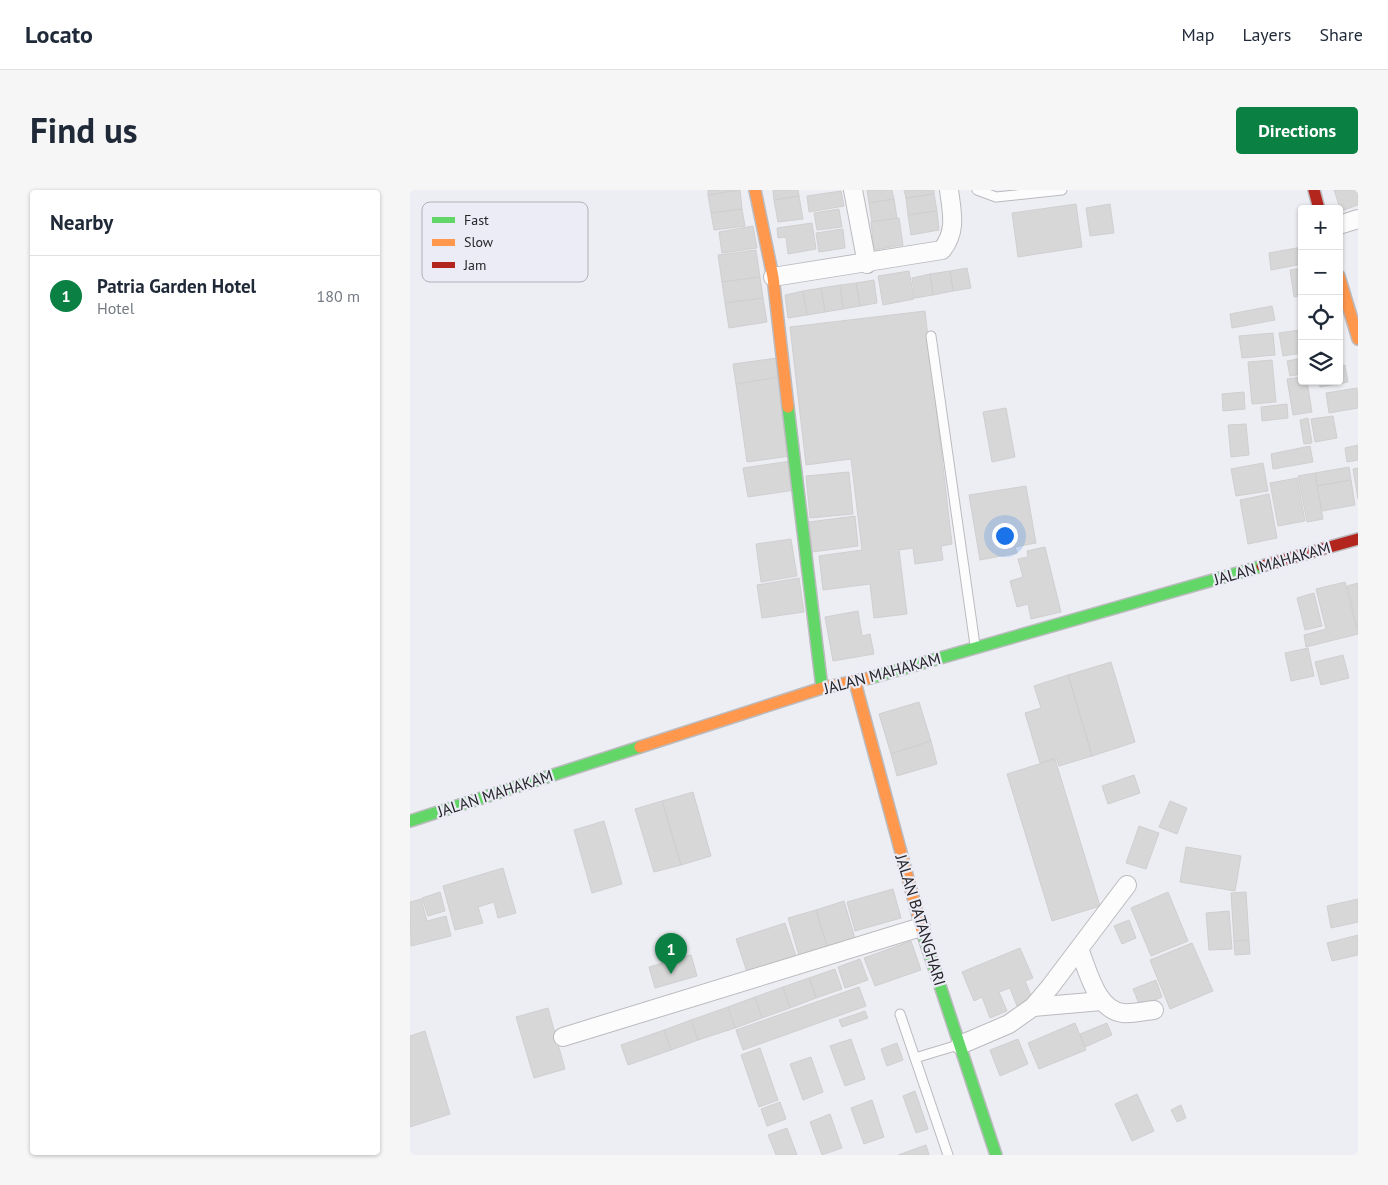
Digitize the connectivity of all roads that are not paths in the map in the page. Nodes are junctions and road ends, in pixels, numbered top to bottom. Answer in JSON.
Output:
{"nodes":[{"id":1,"x":755,"y":190,"type":"edge"},
{"id":2,"x":853,"y":190,"type":"edge"},
{"id":3,"x":949,"y":190,"type":"edge"},
{"id":4,"x":977,"y":190,"type":"edge"},
{"id":5,"x":1062,"y":190,"type":"edge"},
{"id":6,"x":1314,"y":190,"type":"edge"},
{"id":7,"x":1318,"y":205,"type":"edge"},
{"id":8,"x":1358,"y":219,"type":"edge"},
{"id":9,"x":1343,"y":224,"type":"edge"},
{"id":10,"x":867,"y":264,"type":"junction"},
{"id":11,"x":773,"y":278,"type":"junction"},
{"id":12,"x":1343,"y":289,"type":"edge"},
{"id":13,"x":931,"y":336,"type":"dead end"},
{"id":14,"x":1358,"y":339,"type":"edge"},
{"id":15,"x":1358,"y":539,"type":"edge"},
{"id":16,"x":975,"y":648,"type":"junction"},
{"id":17,"x":855,"y":682,"type":"junction"},
{"id":18,"x":822,"y":688,"type":"junction"},
{"id":19,"x":410,"y":821,"type":"edge"},
{"id":20,"x":1126,"y":886,"type":"dead end"},
{"id":21,"x":921,"y":927,"type":"junction"},
{"id":22,"x":1079,"y":949,"type":"junction"},
{"id":23,"x":1102,"y":1001,"type":"junction"},
{"id":24,"x":1033,"y":1007,"type":"junction"},
{"id":25,"x":1154,"y":1010,"type":"dead end"},
{"id":26,"x":900,"y":1014,"type":"dead end"},
{"id":27,"x":563,"y":1037,"type":"dead end"},
{"id":28,"x":960,"y":1045,"type":"junction"},
{"id":29,"x":915,"y":1058,"type":"junction"},
{"id":30,"x":994,"y":1154,"type":"edge"},
{"id":31,"x":948,"y":1155,"type":"edge"}],
"edges":[{"from":1,"to":11,"type":"street"},
{"from":2,"to":10,"type":"street"},
{"from":3,"to":10,"type":"street"},
{"from":4,"to":5,"type":"lane"},
{"from":6,"to":7,"type":"street"},
{"from":8,"to":9,"type":"street"},
{"from":10,"to":11,"type":"street"},
{"from":11,"to":18,"type":"street"},
{"from":12,"to":14,"type":"street"},
{"from":13,"to":16,"type":"lane"},
{"from":15,"to":16,"type":"street","name":"JALAN MAHAKAM"},
{"from":16,"to":17,"type":"street","name":"JALAN MAHAKAM"},
{"from":17,"to":18,"type":"street","name":"JALAN MAHAKAM"},
{"from":17,"to":21,"type":"street","name":"JALAN BATANGHARI"},
{"from":18,"to":19,"type":"street","name":"JALAN MAHAKAM"},
{"from":20,"to":22,"type":"street"},
{"from":21,"to":27,"type":"street"},
{"from":21,"to":28,"type":"street","name":"JALAN BATANGHARI"},
{"from":22,"to":23,"type":"street"},
{"from":22,"to":24,"type":"street"},
{"from":23,"to":24,"type":"street"},
{"from":23,"to":25,"type":"street"},
{"from":24,"to":28,"type":"street"},
{"from":26,"to":29,"type":"lane"},
{"from":28,"to":29,"type":"lane"},
{"from":28,"to":30,"type":"street","name":"JALAN BATANGHARI"},
{"from":29,"to":31,"type":"lane"}]}
